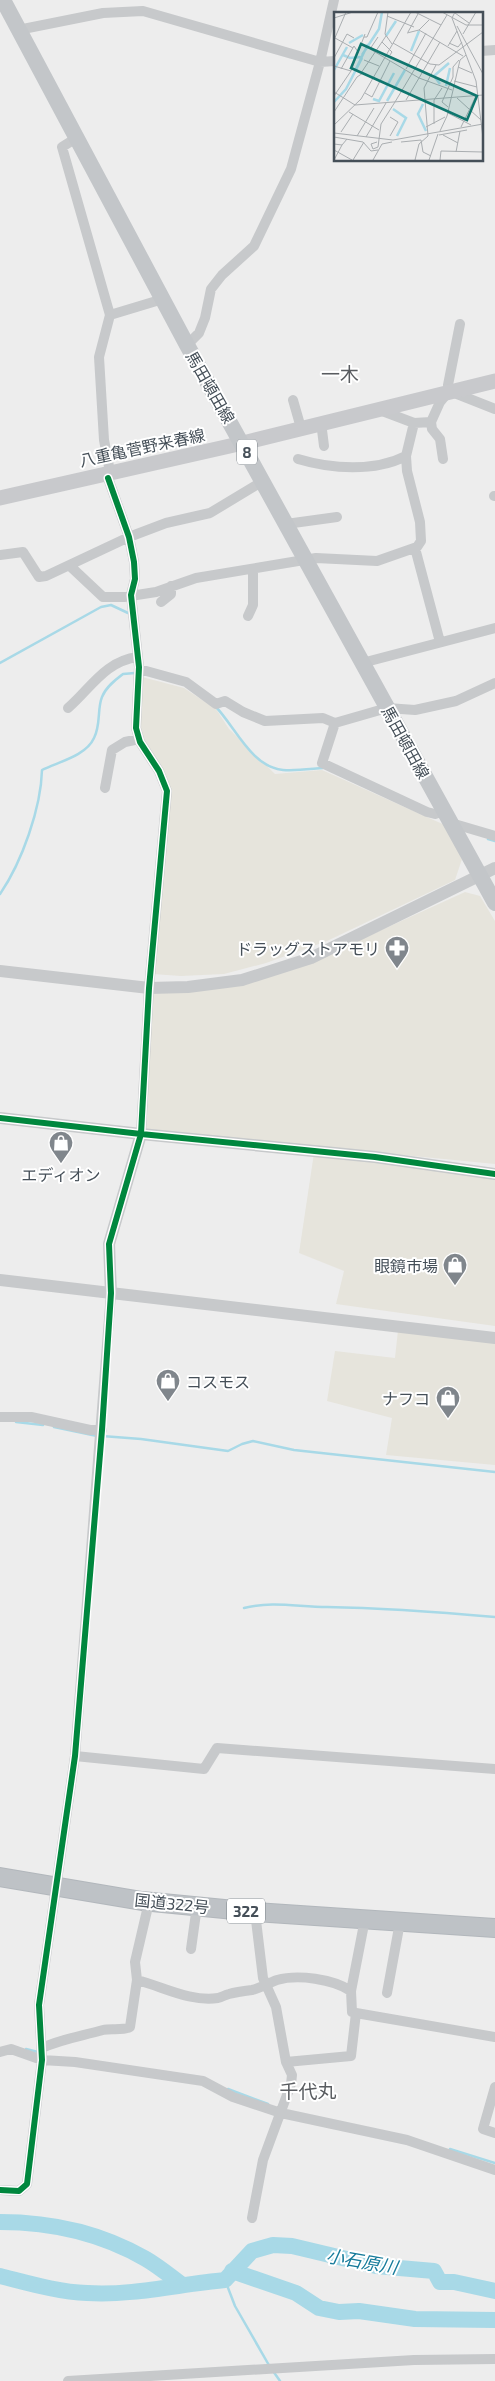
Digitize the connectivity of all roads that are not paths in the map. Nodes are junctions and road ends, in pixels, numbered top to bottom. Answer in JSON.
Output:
{"nodes":[{"id":1,"x":3,"y":0,"type":"edge"},
{"id":2,"x":334,"y":0,"type":"edge"},
{"id":3,"x":18,"y":30,"type":"junction"},
{"id":4,"x":495,"y":50,"type":"edge"},
{"id":5,"x":482,"y":51,"type":"edge"},
{"id":6,"x":334,"y":61,"type":"edge"},
{"id":7,"x":320,"y":62,"type":"junction"},
{"id":8,"x":78,"y":137,"type":"junction"},
{"id":9,"x":163,"y":299,"type":"junction"},
{"id":10,"x":110,"y":315,"type":"junction"},
{"id":11,"x":460,"y":324,"type":"dead end"},
{"id":12,"x":187,"y":345,"type":"junction"},
{"id":13,"x":495,"y":381,"type":"edge"},
{"id":14,"x":448,"y":391,"type":"junction"},
{"id":15,"x":293,"y":400,"type":"dead end"},
{"id":16,"x":376,"y":409,"type":"junction"},
{"id":17,"x":495,"y":409,"type":"edge"},
{"id":18,"x":321,"y":422,"type":"junction"},
{"id":19,"x":430,"y":422,"type":"junction"},
{"id":20,"x":414,"y":423,"type":"junction"},
{"id":21,"x":301,"y":428,"type":"junction"},
{"id":22,"x":243,"y":443,"type":"junction"},
{"id":23,"x":324,"y":446,"type":"dead end"},
{"id":24,"x":406,"y":456,"type":"junction"},
{"id":25,"x":298,"y":459,"type":"dead end"},
{"id":26,"x":443,"y":459,"type":"dead end"},
{"id":27,"x":109,"y":475,"type":"junction"},
{"id":28,"x":263,"y":481,"type":"junction"},
{"id":29,"x":0,"y":498,"type":"edge"},
{"id":30,"x":337,"y":517,"type":"dead end"},
{"id":31,"x":286,"y":524,"type":"junction"},
{"id":32,"x":129,"y":537,"type":"junction"},
{"id":33,"x":415,"y":548,"type":"junction"},
{"id":34,"x":0,"y":555,"type":"edge"},
{"id":35,"x":305,"y":560,"type":"junction"},
{"id":36,"x":70,"y":566,"type":"junction"},
{"id":37,"x":253,"y":568,"type":"junction"},
{"id":38,"x":170,"y":586,"type":"junction"},
{"id":39,"x":131,"y":595,"type":"junction"},
{"id":40,"x":161,"y":602,"type":"dead end"},
{"id":41,"x":248,"y":616,"type":"dead end"},
{"id":42,"x":495,"y":628,"type":"edge"},
{"id":43,"x":440,"y":642,"type":"junction"},
{"id":44,"x":138,"y":657,"type":"junction"},
{"id":45,"x":362,"y":663,"type":"junction"},
{"id":46,"x":138,"y":672,"type":"junction"},
{"id":47,"x":495,"y":683,"type":"edge"},
{"id":48,"x":68,"y":708,"type":"dead end"},
{"id":49,"x":387,"y":708,"type":"junction"},
{"id":50,"x":335,"y":723,"type":"junction"},
{"id":51,"x":139,"y":739,"type":"junction"},
{"id":52,"x":105,"y":788,"type":"dead end"},
{"id":53,"x":447,"y":817,"type":"junction"},
{"id":54,"x":495,"y":836,"type":"edge"},
{"id":55,"x":495,"y":868,"type":"edge"},
{"id":56,"x":479,"y":874,"type":"junction"},
{"id":57,"x":495,"y":903,"type":"edge"},
{"id":58,"x":0,"y":971,"type":"edge"},
{"id":59,"x":149,"y":988,"type":"junction"},
{"id":60,"x":0,"y":1118,"type":"edge"},
{"id":61,"x":141,"y":1134,"type":"junction"},
{"id":62,"x":495,"y":1174,"type":"edge"},
{"id":63,"x":0,"y":1280,"type":"edge"},
{"id":64,"x":111,"y":1293,"type":"junction"},
{"id":65,"x":495,"y":1338,"type":"edge"},
{"id":66,"x":0,"y":1417,"type":"edge"},
{"id":67,"x":102,"y":1435,"type":"junction"},
{"id":68,"x":75,"y":1756,"type":"junction"},
{"id":69,"x":495,"y":1769,"type":"edge"},
{"id":70,"x":0,"y":1877,"type":"edge"},
{"id":71,"x":55,"y":1885,"type":"junction"},
{"id":72,"x":149,"y":1902,"type":"junction"},
{"id":73,"x":197,"y":1906,"type":"junction"},
{"id":74,"x":255,"y":1912,"type":"junction"},
{"id":75,"x":366,"y":1920,"type":"junction"},
{"id":76,"x":400,"y":1922,"type":"junction"},
{"id":77,"x":495,"y":1928,"type":"edge"},
{"id":78,"x":191,"y":1949,"type":"dead end"},
{"id":79,"x":137,"y":1980,"type":"junction"},
{"id":80,"x":267,"y":1985,"type":"junction"},
{"id":81,"x":351,"y":1991,"type":"junction"},
{"id":82,"x":387,"y":1993,"type":"dead end"},
{"id":83,"x":356,"y":2013,"type":"junction"},
{"id":84,"x":495,"y":2037,"type":"edge"},
{"id":85,"x":0,"y":2052,"type":"edge"},
{"id":86,"x":42,"y":2054,"type":"junction"},
{"id":87,"x":286,"y":2062,"type":"junction"},
{"id":88,"x":495,"y":2088,"type":"edge"},
{"id":89,"x":282,"y":2110,"type":"junction"},
{"id":90,"x":495,"y":2133,"type":"edge"},
{"id":91,"x":495,"y":2170,"type":"edge"},
{"id":92,"x":0,"y":2190,"type":"edge"},
{"id":93,"x":252,"y":2218,"type":"dead end"},
{"id":94,"x":495,"y":2359,"type":"edge"},
{"id":95,"x":162,"y":2374,"type":"junction"},
{"id":96,"x":68,"y":2381,"type":"edge"},
{"id":97,"x":146,"y":2381,"type":"edge"}],
"edges":[{"from":1,"to":3,"type":"main road","name":"馬田頓田線","number":"8"},
{"from":2,"to":7,"type":"street"},
{"from":3,"to":7,"type":"street"},
{"from":3,"to":8,"type":"main road","name":"馬田頓田線","number":"8"},
{"from":4,"to":5,"type":"street"},
{"from":6,"to":7,"type":"street"},
{"from":7,"to":12,"type":"street"},
{"from":8,"to":9,"type":"main road","name":"馬田頓田線","number":"8"},
{"from":8,"to":10,"type":"street"},
{"from":9,"to":10,"type":"street"},
{"from":9,"to":12,"type":"main road","name":"馬田頓田線","number":"8"},
{"from":10,"to":27,"type":"street"},
{"from":11,"to":14,"type":"street"},
{"from":12,"to":22,"type":"main road","name":"馬田頓田線","number":"8"},
{"from":13,"to":14,"type":"main road","name":"八重亀菅野来春線"},
{"from":14,"to":16,"type":"main road","name":"八重亀菅野来春線"},
{"from":14,"to":17,"type":"street"},
{"from":14,"to":19,"type":"street"},
{"from":15,"to":21,"type":"street"},
{"from":16,"to":18,"type":"main road","name":"八重亀菅野来春線"},
{"from":16,"to":20,"type":"street"},
{"from":18,"to":21,"type":"main road","name":"八重亀菅野来春線"},
{"from":18,"to":23,"type":"street"},
{"from":19,"to":20,"type":"street"},
{"from":19,"to":26,"type":"street"},
{"from":20,"to":24,"type":"street"},
{"from":21,"to":22,"type":"main road","name":"八重亀菅野来春線"},
{"from":22,"to":27,"type":"main road","name":"八重亀菅野来春線"},
{"from":22,"to":28,"type":"main road","name":"馬田頓田線","number":"8"},
{"from":24,"to":25,"type":"street"},
{"from":24,"to":33,"type":"street"},
{"from":27,"to":29,"type":"main road","name":"八重亀菅野来春線"},
{"from":27,"to":32,"type":"street"},
{"from":28,"to":31,"type":"main road","name":"馬田頓田線","number":"8"},
{"from":28,"to":32,"type":"street"},
{"from":30,"to":31,"type":"street"},
{"from":31,"to":35,"type":"main road","name":"馬田頓田線","number":"8"},
{"from":32,"to":36,"type":"street"},
{"from":32,"to":39,"type":"street"},
{"from":33,"to":35,"type":"street"},
{"from":33,"to":43,"type":"street"},
{"from":34,"to":36,"type":"street"},
{"from":35,"to":37,"type":"street"},
{"from":35,"to":45,"type":"main road","name":"馬田頓田線","number":"8"},
{"from":36,"to":39,"type":"street"},
{"from":37,"to":38,"type":"street"},
{"from":37,"to":41,"type":"street"},
{"from":38,"to":39,"type":"street"},
{"from":38,"to":40,"type":"street"},
{"from":39,"to":44,"type":"street"},
{"from":42,"to":43,"type":"street"},
{"from":43,"to":45,"type":"street"},
{"from":44,"to":46,"type":"street"},
{"from":44,"to":48,"type":"street"},
{"from":45,"to":49,"type":"main road","name":"馬田頓田線","number":"8"},
{"from":46,"to":50,"type":"street"},
{"from":46,"to":51,"type":"street"},
{"from":47,"to":49,"type":"street"},
{"from":49,"to":50,"type":"street"},
{"from":49,"to":53,"type":"main road","name":"馬田頓田線","number":"8"},
{"from":50,"to":53,"type":"street"},
{"from":51,"to":52,"type":"street"},
{"from":51,"to":59,"type":"street"},
{"from":53,"to":54,"type":"street"},
{"from":53,"to":56,"type":"main road","name":"馬田頓田線","number":"8"},
{"from":55,"to":56,"type":"street"},
{"from":56,"to":57,"type":"main road","name":"馬田頓田線","number":"8"},
{"from":56,"to":59,"type":"street"},
{"from":58,"to":59,"type":"street"},
{"from":59,"to":61,"type":"street"},
{"from":60,"to":61,"type":"street"},
{"from":61,"to":62,"type":"street"},
{"from":61,"to":64,"type":"street"},
{"from":63,"to":64,"type":"street"},
{"from":64,"to":65,"type":"street"},
{"from":64,"to":67,"type":"street"},
{"from":66,"to":67,"type":"street"},
{"from":67,"to":68,"type":"street"},
{"from":68,"to":69,"type":"street"},
{"from":68,"to":71,"type":"street"},
{"from":70,"to":71,"type":"highway","name":"国道322号","number":"322"},
{"from":71,"to":72,"type":"highway","name":"国道322号","number":"322"},
{"from":71,"to":86,"type":"street"},
{"from":72,"to":73,"type":"highway","name":"国道322号","number":"322"},
{"from":72,"to":79,"type":"street"},
{"from":73,"to":74,"type":"highway","name":"国道322号","number":"322"},
{"from":73,"to":78,"type":"street"},
{"from":74,"to":75,"type":"highway","name":"国道322号","number":"322"},
{"from":74,"to":80,"type":"street"},
{"from":75,"to":76,"type":"highway","name":"国道322号","number":"322"},
{"from":75,"to":81,"type":"street"},
{"from":76,"to":77,"type":"highway","name":"国道322号","number":"322"},
{"from":76,"to":82,"type":"street"},
{"from":79,"to":80,"type":"street"},
{"from":79,"to":86,"type":"street"},
{"from":80,"to":81,"type":"street"},
{"from":80,"to":87,"type":"street"},
{"from":81,"to":83,"type":"street"},
{"from":83,"to":84,"type":"street"},
{"from":83,"to":87,"type":"street"},
{"from":85,"to":86,"type":"street"},
{"from":86,"to":89,"type":"street"},
{"from":86,"to":92,"type":"street"},
{"from":87,"to":89,"type":"street"},
{"from":88,"to":90,"type":"street"},
{"from":89,"to":91,"type":"street"},
{"from":89,"to":93,"type":"street"},
{"from":94,"to":95,"type":"street"},
{"from":95,"to":96,"type":"street"},
{"from":95,"to":97,"type":"street"}]}
